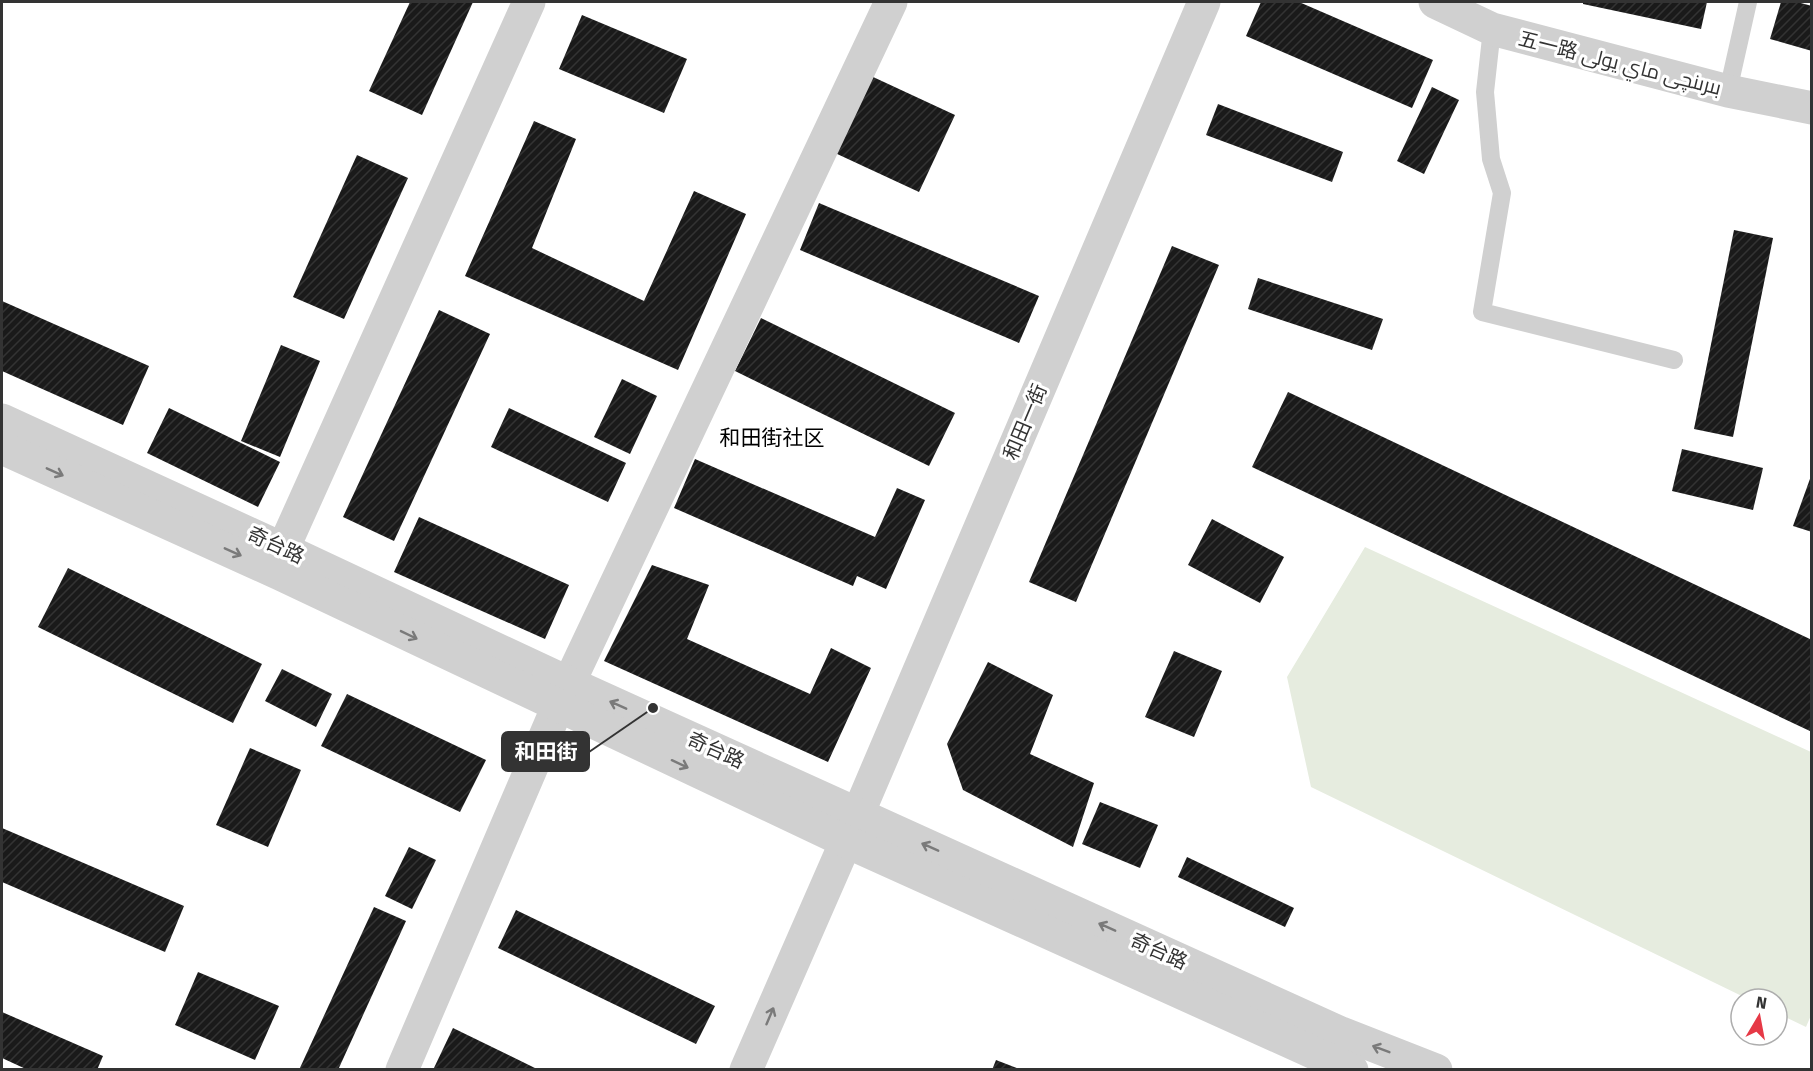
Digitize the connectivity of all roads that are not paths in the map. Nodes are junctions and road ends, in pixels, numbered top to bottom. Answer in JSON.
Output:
{"nodes":[{"id":1,"x":529,"y":2,"type":"edge"},
{"id":2,"x":891,"y":2,"type":"edge"},
{"id":3,"x":1204,"y":2,"type":"edge"},
{"id":4,"x":1435,"y":2,"type":"edge"},
{"id":5,"x":1748,"y":2,"type":"edge"},
{"id":6,"x":1492,"y":29,"type":"junction"},
{"id":7,"x":1728,"y":91,"type":"junction"},
{"id":8,"x":1812,"y":108,"type":"edge"},
{"id":9,"x":1674,"y":360,"type":"dead end"},
{"id":10,"x":2,"y":420,"type":"edge"},
{"id":11,"x":2,"y":448,"type":"edge"},
{"id":12,"x":283,"y":549,"type":"junction"},
{"id":13,"x":564,"y":695,"type":"junction"},
{"id":14,"x":852,"y":828,"type":"junction"},
{"id":15,"x":402,"y":1070,"type":"edge"},
{"id":16,"x":746,"y":1070,"type":"edge"},
{"id":17,"x":1352,"y":1070,"type":"edge"},
{"id":18,"x":1436,"y":1070,"type":"edge"}],
"edges":[{"from":1,"to":12,"type":"street"},
{"from":2,"to":13,"type":"street"},
{"from":3,"to":14,"type":"street","name":"和田一街"},
{"from":4,"to":6,"type":"street","name":"五一路 بىرىنچى ماي يولى"},
{"from":5,"to":7,"type":"lane"},
{"from":6,"to":7,"type":"street","name":"五一路 بىرىنچى ماي يولى"},
{"from":6,"to":9,"type":"lane"},
{"from":7,"to":8,"type":"street","name":"五一路 بىرىنچى ماي يولى"},
{"from":10,"to":12,"type":"street","name":"奇台路"},
{"from":11,"to":13,"type":"street","name":"奇台路","one_way":true},
{"from":12,"to":13,"type":"street","name":"奇台路"},
{"from":13,"to":14,"type":"street","name":"奇台路"},
{"from":13,"to":15,"type":"street"},
{"from":16,"to":14,"type":"street","name":"和田一街","one_way":true},
{"from":14,"to":17,"type":"street","name":"奇台路"},
{"from":18,"to":14,"type":"street","name":"奇台路","one_way":true}]}
